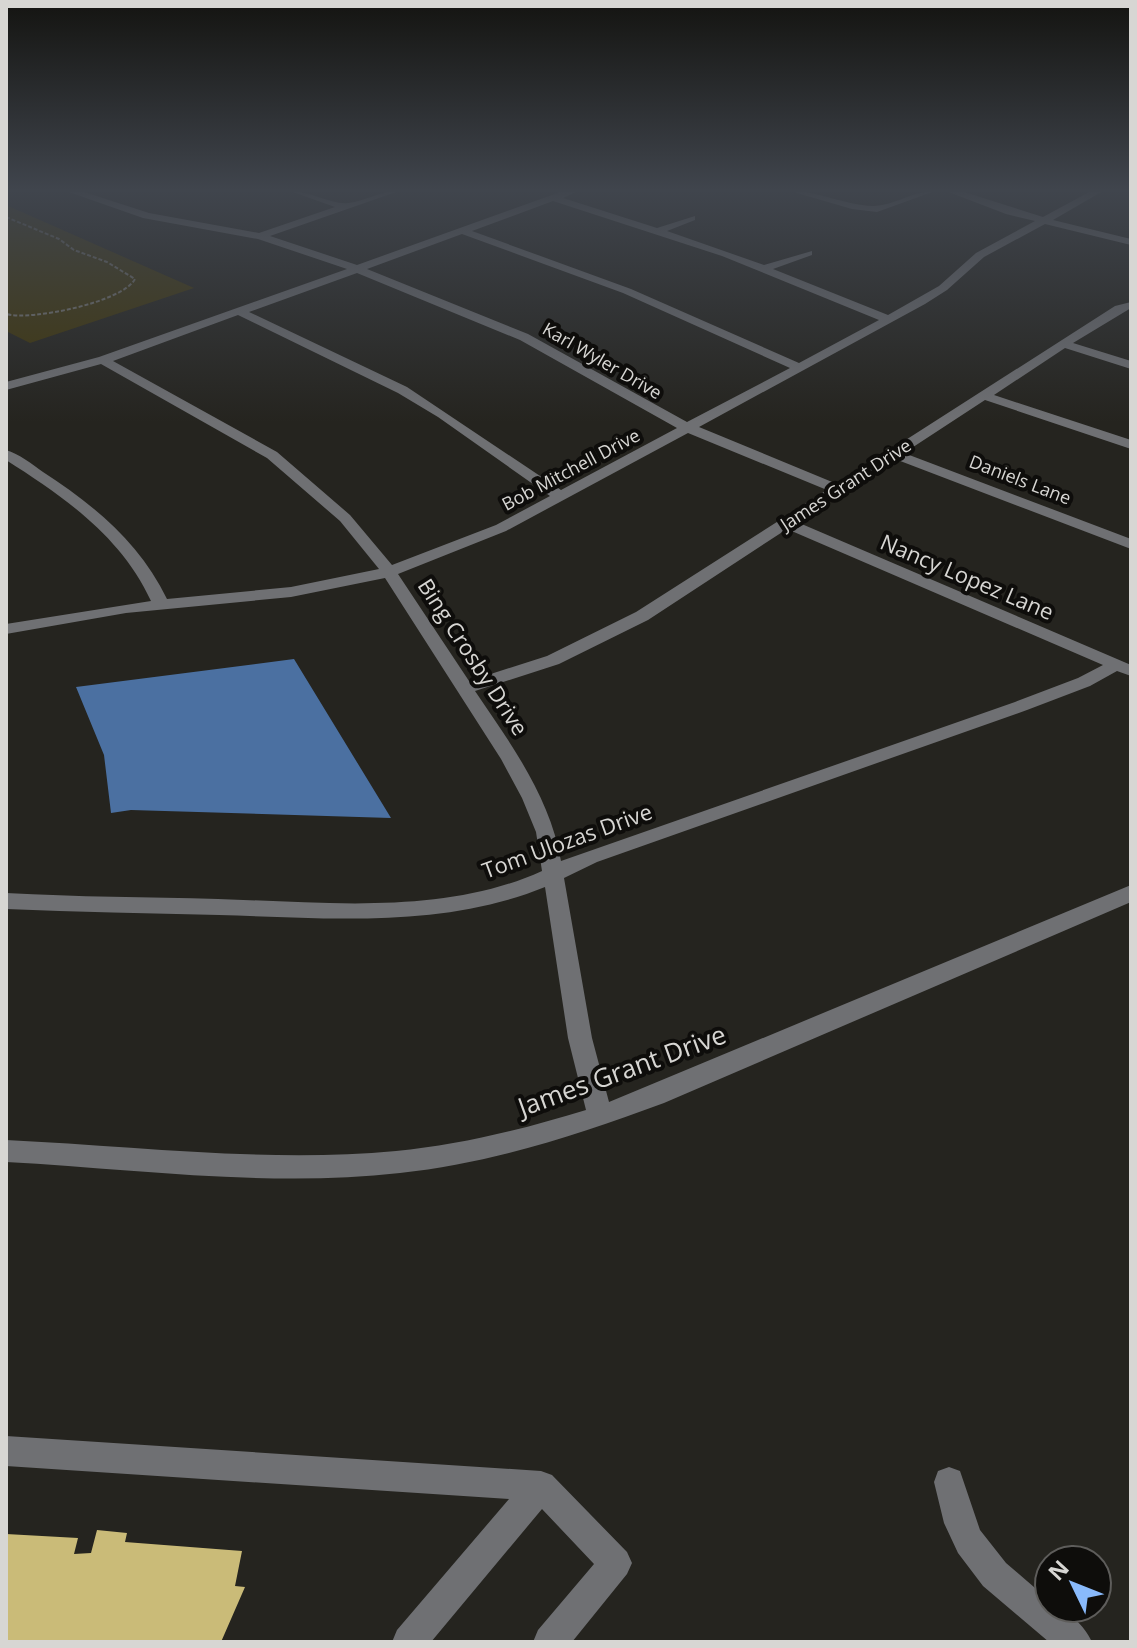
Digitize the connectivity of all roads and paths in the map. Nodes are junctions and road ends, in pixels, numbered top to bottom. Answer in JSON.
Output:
{"nodes":[{"id":1,"x":117,"y":268,"type":"edge"},
{"id":2,"x":357,"y":268,"type":"joint"},
{"id":3,"x":563,"y":268,"type":"edge"},
{"id":4,"x":761,"y":268,"type":"edge"},
{"id":5,"x":767,"y":268,"type":"edge"},
{"id":6,"x":966,"y":268,"type":"edge"},
{"id":7,"x":764,"y":269,"type":"junction"},
{"id":8,"x":1131,"y":305,"type":"edge"},
{"id":9,"x":238,"y":311,"type":"junction"},
{"id":10,"x":6,"y":314,"type":"edge"},
{"id":11,"x":887,"y":319,"type":"junction"},
{"id":12,"x":1064,"y":344,"type":"junction"},
{"id":13,"x":103,"y":360,"type":"junction"},
{"id":14,"x":1131,"y":365,"type":"edge"},
{"id":15,"x":800,"y":367,"type":"junction"},
{"id":16,"x":6,"y":386,"type":"edge"},
{"id":17,"x":985,"y":396,"type":"junction"},
{"id":18,"x":688,"y":428,"type":"junction"},
{"id":19,"x":1131,"y":445,"type":"edge"},
{"id":20,"x":6,"y":454,"type":"edge"},
{"id":21,"x":895,"y":454,"type":"junction"},
{"id":22,"x":838,"y":489,"type":"junction"},
{"id":23,"x":561,"y":496,"type":"junction"},
{"id":24,"x":786,"y":523,"type":"junction"},
{"id":25,"x":1131,"y":544,"type":"edge"},
{"id":26,"x":389,"y":572,"type":"junction"},
{"id":27,"x":161,"y":604,"type":"junction"},
{"id":28,"x":6,"y":629,"type":"edge"},
{"id":29,"x":1124,"y":668,"type":"edge"},
{"id":30,"x":465,"y":688,"type":"junction"},
{"id":31,"x":551,"y":877,"type":"junction"},
{"id":32,"x":1131,"y":893,"type":"edge"},
{"id":33,"x":6,"y":901,"type":"edge"},
{"id":34,"x":600,"y":1116,"type":"junction"},
{"id":35,"x":6,"y":1151,"type":"edge"},
{"id":36,"x":6,"y":1451,"type":"edge"},
{"id":37,"x":949,"y":1482,"type":"dead end"},
{"id":38,"x":541,"y":1486,"type":"junction"},
{"id":39,"x":409,"y":1642,"type":"edge"},
{"id":40,"x":550,"y":1642,"type":"edge"},
{"id":41,"x":1075,"y":1642,"type":"edge"}],
"edges":[{"from":1,"to":10,"type":"path"},
{"from":2,"to":9,"type":"street"},
{"from":2,"to":18,"type":"street","name":"Karl Wyler Drive"},
{"from":3,"to":15,"type":"street"},
{"from":4,"to":7,"type":"street"},
{"from":5,"to":7,"type":"street"},
{"from":6,"to":11,"type":"street","name":"Bob Mitchell Drive"},
{"from":7,"to":11,"type":"street"},
{"from":8,"to":12,"type":"street","name":"James Grant Drive"},
{"from":9,"to":13,"type":"street"},
{"from":9,"to":23,"type":"street"},
{"from":11,"to":15,"type":"street","name":"Bob Mitchell Drive"},
{"from":12,"to":14,"type":"street"},
{"from":12,"to":17,"type":"street","name":"James Grant Drive"},
{"from":13,"to":16,"type":"street"},
{"from":13,"to":26,"type":"street","name":"Bing Crosby Drive"},
{"from":15,"to":18,"type":"street","name":"Bob Mitchell Drive"},
{"from":17,"to":19,"type":"street"},
{"from":17,"to":21,"type":"street","name":"James Grant Drive"},
{"from":18,"to":22,"type":"street","name":"Karl Wyler Drive"},
{"from":18,"to":23,"type":"street","name":"Bob Mitchell Drive"},
{"from":20,"to":27,"type":"street"},
{"from":21,"to":22,"type":"street","name":"James Grant Drive"},
{"from":21,"to":25,"type":"street","name":"Daniels Lane"},
{"from":22,"to":24,"type":"street","name":"James Grant Drive"},
{"from":23,"to":26,"type":"street","name":"Bob Mitchell Drive"},
{"from":24,"to":29,"type":"street","name":"Nancy Lopez Lane"},
{"from":24,"to":30,"type":"street","name":"James Grant Drive"},
{"from":26,"to":27,"type":"street","name":"Bob Mitchell Drive"},
{"from":26,"to":30,"type":"street","name":"Bing Crosby Drive"},
{"from":27,"to":28,"type":"street","name":"Bob Mitchell Drive"},
{"from":29,"to":31,"type":"street","name":"Tom Ulozas Drive"},
{"from":30,"to":31,"type":"street","name":"Bing Crosby Drive"},
{"from":31,"to":33,"type":"street","name":"Tom Ulozas Drive"},
{"from":31,"to":34,"type":"street","name":"Bing Crosby Drive"},
{"from":32,"to":34,"type":"street","name":"James Grant Drive"},
{"from":34,"to":35,"type":"street","name":"James Grant Drive"},
{"from":36,"to":38,"type":"street"},
{"from":37,"to":41,"type":"street"},
{"from":38,"to":39,"type":"street"},
{"from":38,"to":40,"type":"street"}]}
